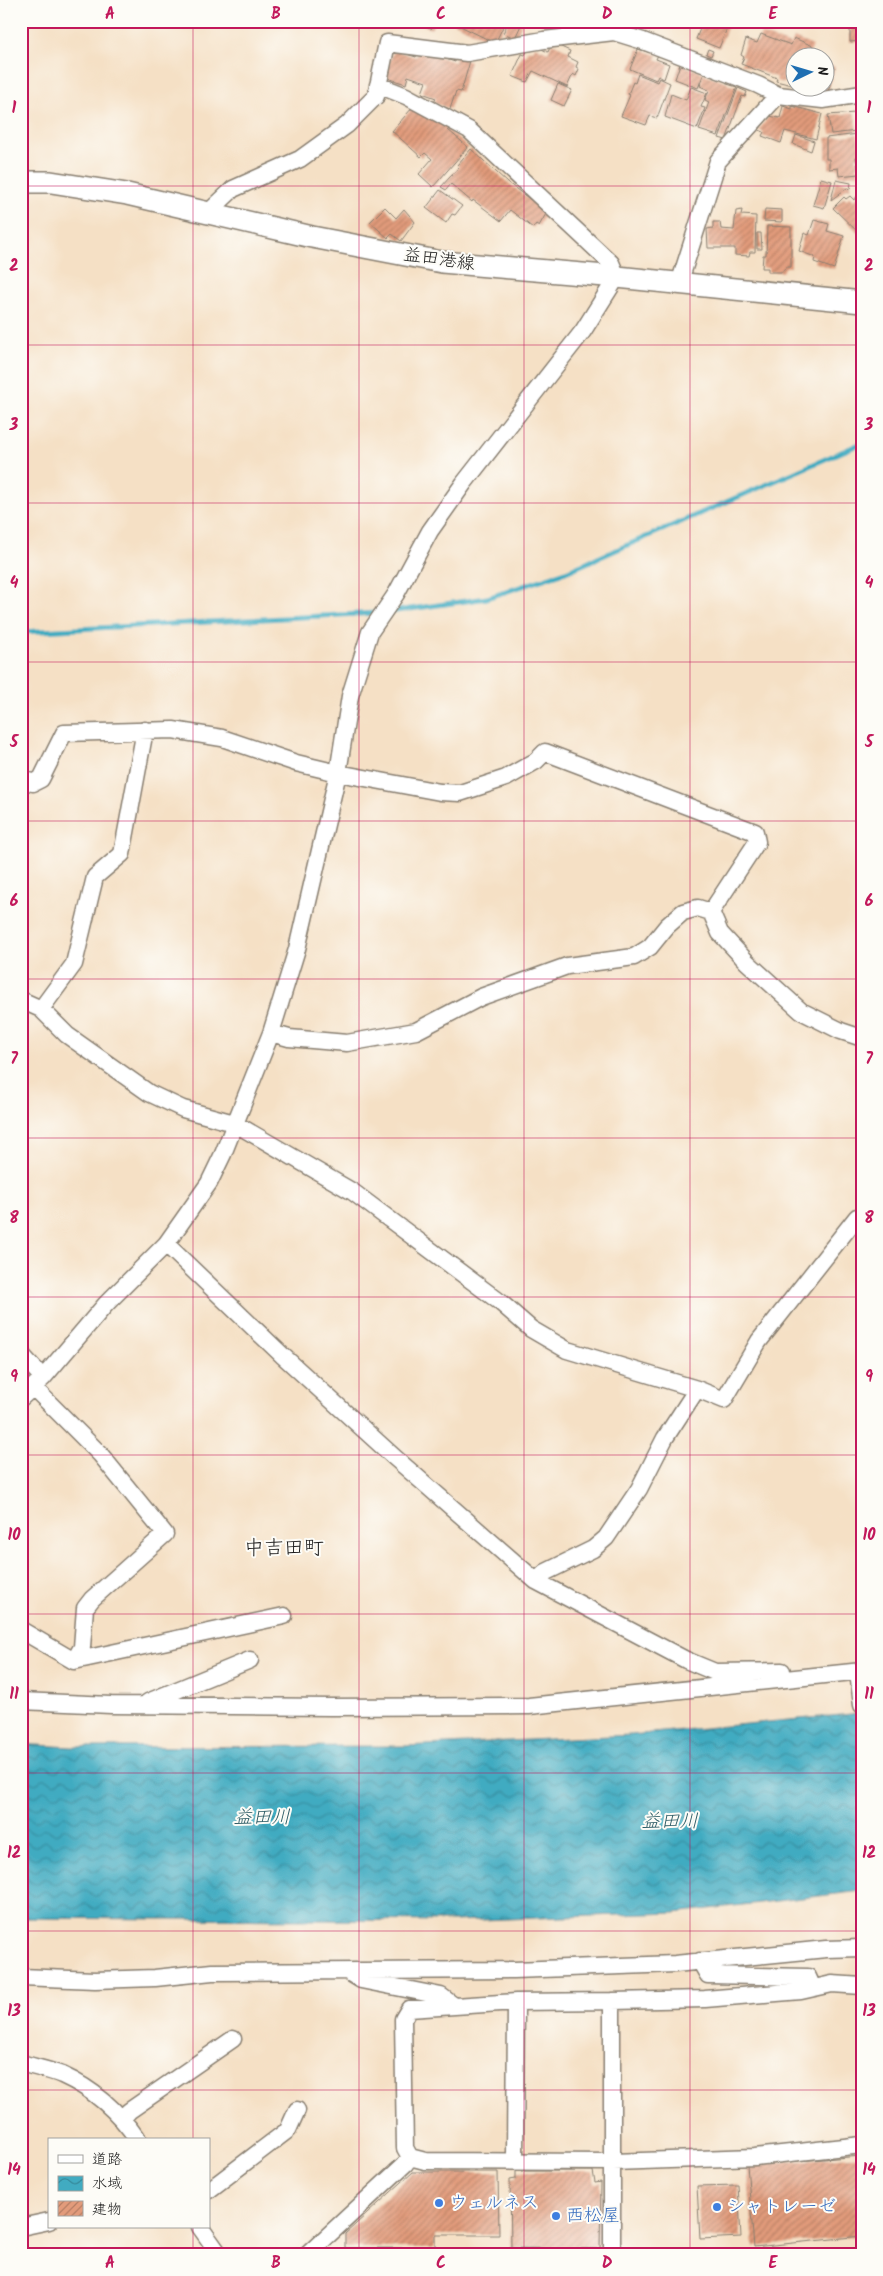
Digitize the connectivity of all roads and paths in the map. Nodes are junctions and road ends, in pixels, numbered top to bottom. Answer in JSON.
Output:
{"nodes":[{"id":1,"x":378,"y":86,"type":"junction"},
{"id":2,"x":862,"y":94,"type":"edge"},
{"id":3,"x":778,"y":95,"type":"junction"},
{"id":4,"x":21,"y":182,"type":"edge"},
{"id":5,"x":209,"y":212,"type":"junction"},
{"id":6,"x":618,"y":277,"type":"junction"},
{"id":7,"x":679,"y":284,"type":"junction"},
{"id":8,"x":862,"y":302,"type":"edge"},
{"id":9,"x":145,"y":730,"type":"junction"},
{"id":10,"x":338,"y":773,"type":"junction"},
{"id":11,"x":21,"y":778,"type":"edge"},
{"id":12,"x":712,"y":912,"type":"junction"},
{"id":13,"x":21,"y":1000,"type":"edge"},
{"id":14,"x":40,"y":1009,"type":"junction"},
{"id":15,"x":271,"y":1033,"type":"junction"},
{"id":16,"x":862,"y":1038,"type":"edge"},
{"id":17,"x":234,"y":1123,"type":"junction"},
{"id":18,"x":862,"y":1222,"type":"edge"},
{"id":19,"x":166,"y":1244,"type":"junction"},
{"id":20,"x":21,"y":1354,"type":"edge"},
{"id":21,"x":33,"y":1388,"type":"edge"},
{"id":22,"x":697,"y":1389,"type":"junction"},
{"id":23,"x":536,"y":1581,"type":"junction"},
{"id":24,"x":284,"y":1616,"type":"dead end"},
{"id":25,"x":21,"y":1630,"type":"edge"},
{"id":26,"x":250,"y":1660,"type":"dead end"},
{"id":27,"x":74,"y":1661,"type":"junction"},
{"id":28,"x":860,"y":1676,"type":"edge"},
{"id":29,"x":813,"y":1677,"type":"junction"},
{"id":30,"x":21,"y":1701,"type":"edge"},
{"id":31,"x":140,"y":1705,"type":"junction"},
{"id":32,"x":862,"y":1705,"type":"edge"},
{"id":33,"x":862,"y":1948,"type":"edge"},
{"id":34,"x":700,"y":1961,"type":"junction"},
{"id":35,"x":345,"y":1970,"type":"junction"},
{"id":36,"x":21,"y":1977,"type":"edge"},
{"id":37,"x":862,"y":1986,"type":"edge"},
{"id":38,"x":813,"y":1988,"type":"junction"},
{"id":39,"x":612,"y":2001,"type":"junction"},
{"id":40,"x":516,"y":2002,"type":"junction"},
{"id":41,"x":453,"y":2006,"type":"junction"},
{"id":42,"x":233,"y":2039,"type":"dead end"},
{"id":43,"x":21,"y":2063,"type":"edge"},
{"id":44,"x":297,"y":2110,"type":"dead end"},
{"id":45,"x":123,"y":2118,"type":"junction"},
{"id":46,"x":137,"y":2138,"type":"edge"},
{"id":47,"x":862,"y":2146,"type":"edge"},
{"id":48,"x":410,"y":2157,"type":"junction"},
{"id":49,"x":515,"y":2161,"type":"junction"},
{"id":50,"x":613,"y":2162,"type":"junction"},
{"id":51,"x":210,"y":2189,"type":"edge"},
{"id":52,"x":48,"y":2220,"type":"edge"},
{"id":53,"x":21,"y":2227,"type":"edge"},
{"id":54,"x":201,"y":2228,"type":"edge"},
{"id":55,"x":220,"y":2255,"type":"edge"},
{"id":56,"x":307,"y":2255,"type":"edge"},
{"id":57,"x":612,"y":2255,"type":"edge"}],
"edges":[{"from":1,"to":3,"type":"street"},
{"from":1,"to":5,"type":"street"},
{"from":1,"to":6,"type":"street"},
{"from":2,"to":3,"type":"street"},
{"from":3,"to":7,"type":"street"},
{"from":4,"to":5,"type":"main road","name":"益田港線"},
{"from":5,"to":6,"type":"main road","name":"益田港線"},
{"from":6,"to":7,"type":"main road","name":"益田港線"},
{"from":6,"to":10,"type":"street"},
{"from":7,"to":8,"type":"main road","name":"益田港線"},
{"from":9,"to":10,"type":"street"},
{"from":9,"to":11,"type":"street"},
{"from":9,"to":14,"type":"street"},
{"from":10,"to":12,"type":"street"},
{"from":10,"to":15,"type":"street"},
{"from":12,"to":15,"type":"street"},
{"from":12,"to":16,"type":"street"},
{"from":13,"to":14,"type":"street"},
{"from":14,"to":17,"type":"street"},
{"from":15,"to":17,"type":"street"},
{"from":17,"to":19,"type":"street"},
{"from":17,"to":22,"type":"street"},
{"from":18,"to":22,"type":"street"},
{"from":19,"to":21,"type":"street"},
{"from":19,"to":23,"type":"street"},
{"from":20,"to":21,"type":"street"},
{"from":21,"to":27,"type":"street"},
{"from":22,"to":23,"type":"street"},
{"from":23,"to":29,"type":"street"},
{"from":24,"to":27,"type":"street"},
{"from":25,"to":27,"type":"street"},
{"from":26,"to":31,"type":"street"},
{"from":28,"to":29,"type":"street"},
{"from":28,"to":32,"type":"street"},
{"from":29,"to":31,"type":"street"},
{"from":30,"to":31,"type":"street"},
{"from":33,"to":34,"type":"street"},
{"from":34,"to":35,"type":"street"},
{"from":34,"to":38,"type":"street"},
{"from":35,"to":36,"type":"street"},
{"from":35,"to":41,"type":"street"},
{"from":37,"to":38,"type":"street"},
{"from":38,"to":39,"type":"street"},
{"from":39,"to":40,"type":"street"},
{"from":39,"to":50,"type":"street"},
{"from":40,"to":41,"type":"street"},
{"from":40,"to":49,"type":"street"},
{"from":41,"to":48,"type":"street"},
{"from":42,"to":45,"type":"street"},
{"from":43,"to":45,"type":"street"},
{"from":44,"to":51,"type":"street"},
{"from":45,"to":46,"type":"street"},
{"from":47,"to":50,"type":"street"},
{"from":48,"to":49,"type":"street"},
{"from":48,"to":56,"type":"street"},
{"from":49,"to":50,"type":"street"},
{"from":50,"to":57,"type":"street"},
{"from":52,"to":53,"type":"street"},
{"from":54,"to":55,"type":"street"}]}
